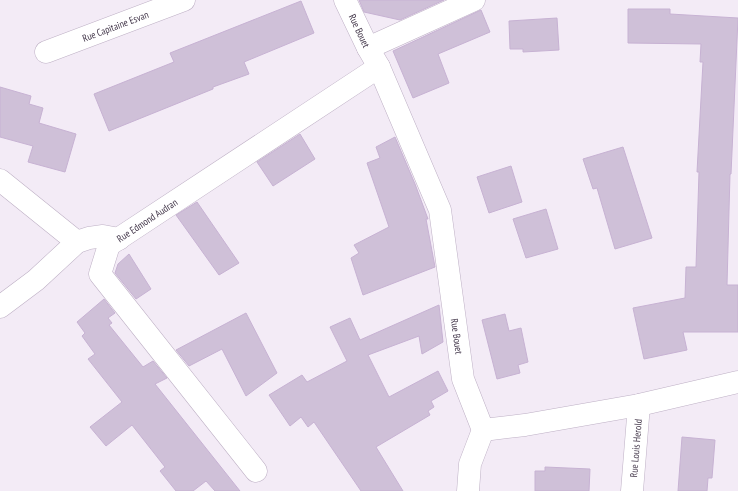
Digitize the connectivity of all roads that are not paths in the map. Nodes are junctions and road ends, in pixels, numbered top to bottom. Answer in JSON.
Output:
{"nodes":[{"id":1,"x":184,"y":0,"type":"edge"},
{"id":2,"x":345,"y":0,"type":"edge"},
{"id":3,"x":474,"y":0,"type":"edge"},
{"id":4,"x":368,"y":48,"type":"junction"},
{"id":5,"x":46,"y":52,"type":"dead end"},
{"id":6,"x":379,"y":67,"type":"junction"},
{"id":7,"x":0,"y":180,"type":"edge"},
{"id":8,"x":119,"y":239,"type":"junction"},
{"id":9,"x":76,"y":242,"type":"junction"},
{"id":10,"x":0,"y":307,"type":"edge"},
{"id":11,"x":738,"y":382,"type":"edge"},
{"id":12,"x":639,"y":405,"type":"junction"},
{"id":13,"x":483,"y":430,"type":"junction"},
{"id":14,"x":256,"y":471,"type":"dead end"},
{"id":15,"x":468,"y":491,"type":"edge"},
{"id":16,"x":632,"y":491,"type":"edge"}],
"edges":[{"from":1,"to":5,"type":"street","name":"Rue Capitaine Esvan"},
{"from":2,"to":4,"type":"street","name":"Rue Bouet"},
{"from":3,"to":4,"type":"street"},
{"from":4,"to":6,"type":"street","name":"Rue Bouet"},
{"from":6,"to":8,"type":"street","name":"Rue Edmond Audran"},
{"from":6,"to":13,"type":"street","name":"Rue Bouet"},
{"from":7,"to":9,"type":"street"},
{"from":8,"to":9,"type":"street"},
{"from":8,"to":14,"type":"street","name":"Rue Edmond Audran"},
{"from":9,"to":10,"type":"street"},
{"from":11,"to":12,"type":"street"},
{"from":12,"to":13,"type":"street"},
{"from":12,"to":16,"type":"street","name":"Rue Louis Herold"},
{"from":13,"to":15,"type":"street"}]}
